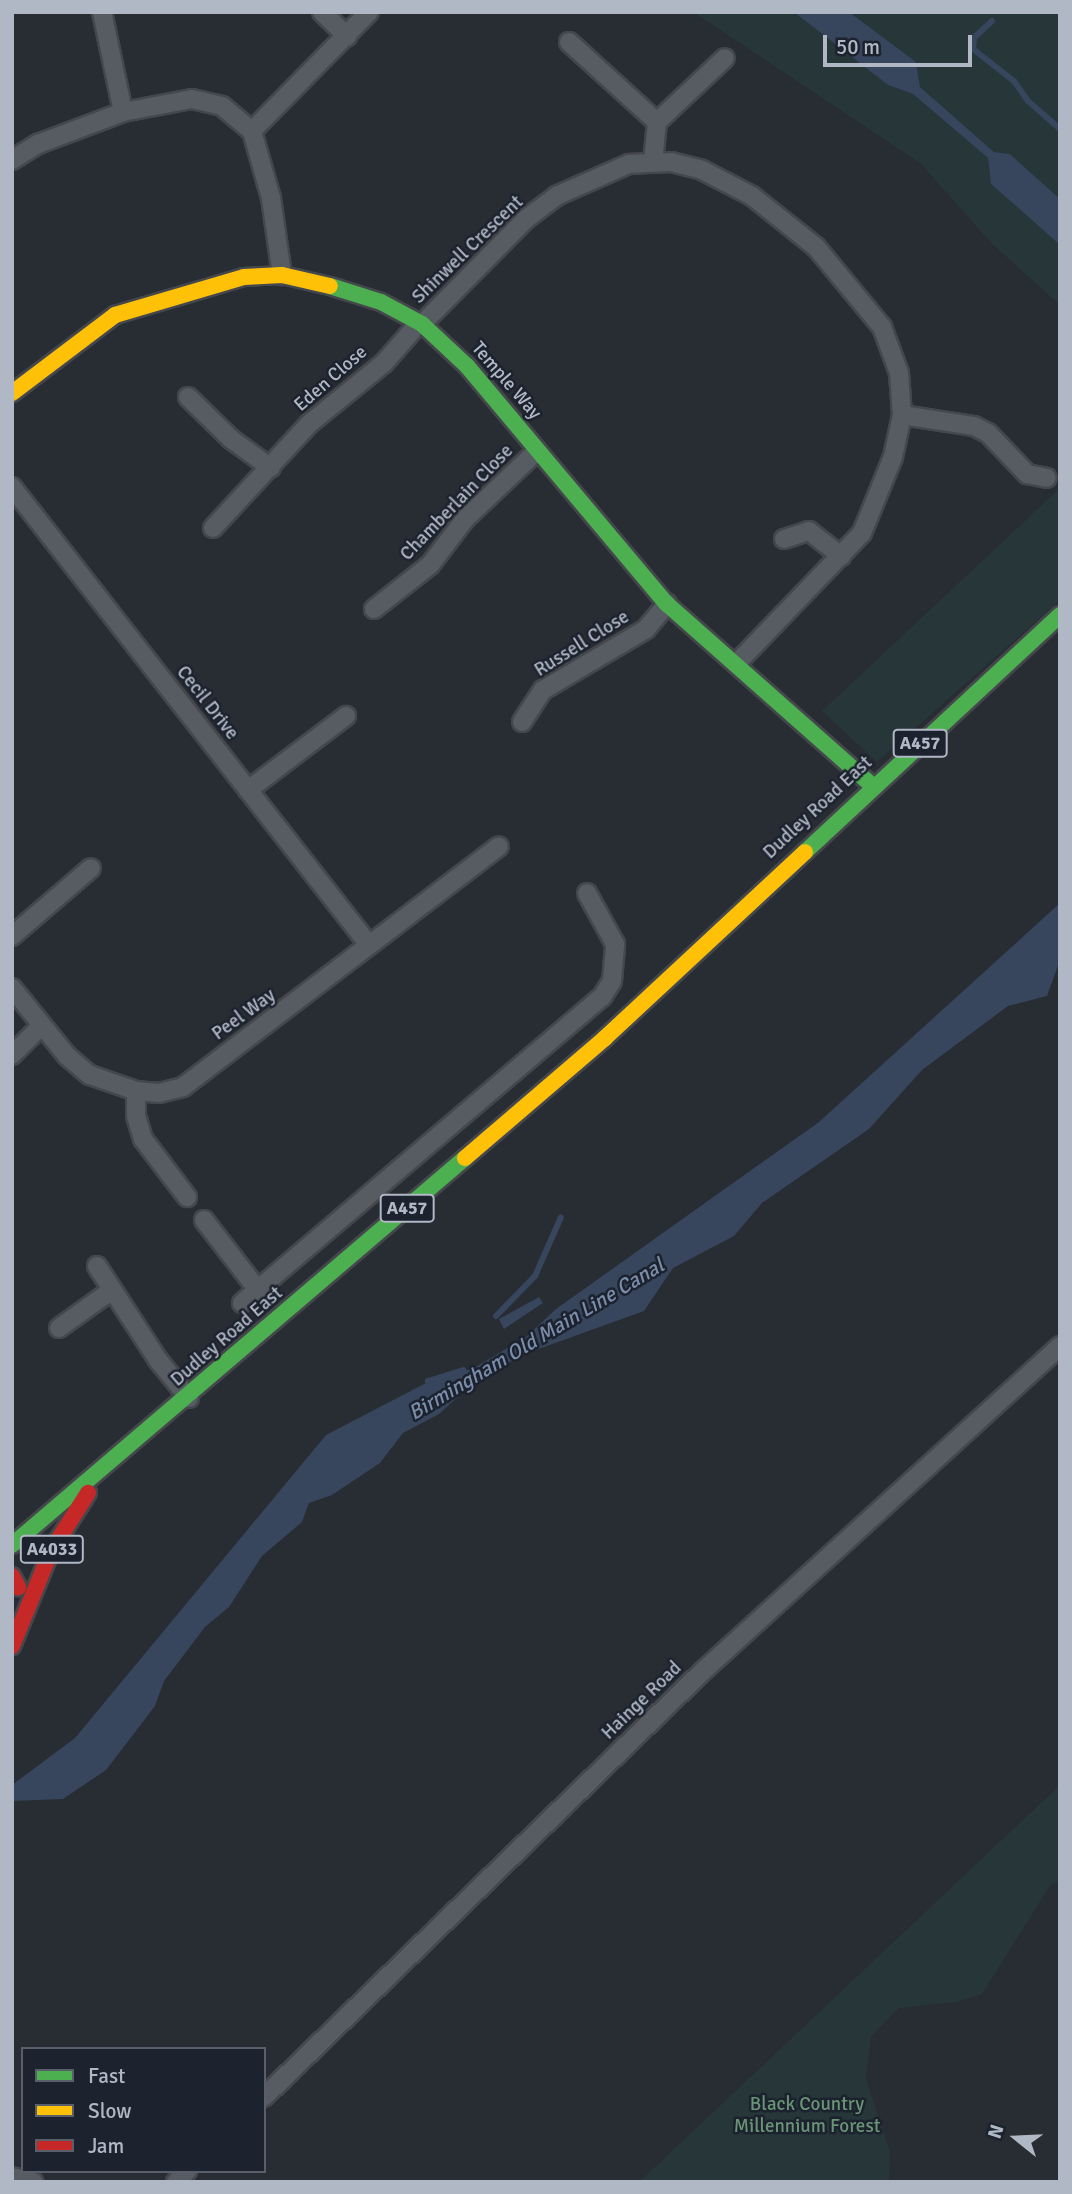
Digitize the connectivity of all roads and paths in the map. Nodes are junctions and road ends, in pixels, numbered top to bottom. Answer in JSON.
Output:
{"nodes":[{"id":1,"x":102,"y":12,"type":"edge"},
{"id":2,"x":322,"y":12,"type":"edge"},
{"id":3,"x":369,"y":12,"type":"edge"},
{"id":4,"x":347,"y":36,"type":"junction"},
{"id":5,"x":569,"y":42,"type":"dead end"},
{"id":6,"x":725,"y":58,"type":"dead end"},
{"id":7,"x":124,"y":112,"type":"junction"},
{"id":8,"x":657,"y":122,"type":"junction"},
{"id":9,"x":252,"y":131,"type":"junction"},
{"id":10,"x":12,"y":160,"type":"edge"},
{"id":11,"x":653,"y":162,"type":"junction"},
{"id":12,"x":282,"y":275,"type":"junction"},
{"id":13,"x":420,"y":323,"type":"junction"},
{"id":14,"x":12,"y":393,"type":"edge"},
{"id":15,"x":188,"y":397,"type":"dead end"},
{"id":16,"x":902,"y":415,"type":"junction"},
{"id":17,"x":537,"y":451,"type":"junction"},
{"id":18,"x":271,"y":468,"type":"junction"},
{"id":19,"x":1047,"y":478,"type":"dead end"},
{"id":20,"x":12,"y":487,"type":"edge"},
{"id":21,"x":214,"y":528,"type":"dead end"},
{"id":22,"x":784,"y":539,"type":"dead end"},
{"id":23,"x":841,"y":556,"type":"junction"},
{"id":24,"x":667,"y":604,"type":"junction"},
{"id":25,"x":374,"y":609,"type":"dead end"},
{"id":26,"x":1060,"y":615,"type":"edge"},
{"id":27,"x":1055,"y":630,"type":"edge"},
{"id":28,"x":737,"y":663,"type":"junction"},
{"id":29,"x":346,"y":716,"type":"dead end"},
{"id":30,"x":522,"y":722,"type":"dead end"},
{"id":31,"x":934,"y":750,"type":"junction"},
{"id":32,"x":873,"y":786,"type":"junction"},
{"id":33,"x":248,"y":790,"type":"junction"},
{"id":34,"x":871,"y":808,"type":"junction"},
{"id":35,"x":499,"y":846,"type":"dead end"},
{"id":36,"x":91,"y":868,"type":"dead end"},
{"id":37,"x":587,"y":893,"type":"dead end"},
{"id":38,"x":12,"y":936,"type":"edge"},
{"id":39,"x":369,"y":946,"type":"junction"},
{"id":40,"x":701,"y":950,"type":"junction"},
{"id":41,"x":12,"y":988,"type":"edge"},
{"id":42,"x":584,"y":1014,"type":"junction"},
{"id":43,"x":42,"y":1025,"type":"junction"},
{"id":44,"x":605,"y":1038,"type":"junction"},
{"id":45,"x":12,"y":1055,"type":"edge"},
{"id":46,"x":136,"y":1091,"type":"junction"},
{"id":47,"x":407,"y":1166,"type":"junction"},
{"id":48,"x":427,"y":1191,"type":"junction"},
{"id":49,"x":187,"y":1197,"type":"dead end"},
{"id":50,"x":204,"y":1220,"type":"dead end"},
{"id":51,"x":97,"y":1266,"type":"dead end"},
{"id":52,"x":112,"y":1290,"type":"junction"},
{"id":53,"x":258,"y":1290,"type":"junction"},
{"id":54,"x":242,"y":1303,"type":"dead end"},
{"id":55,"x":60,"y":1328,"type":"dead end"},
{"id":56,"x":1060,"y":1346,"type":"edge"},
{"id":57,"x":189,"y":1398,"type":"junction"},
{"id":58,"x":108,"y":1461,"type":"junction"},
{"id":59,"x":52,"y":1512,"type":"junction"},
{"id":60,"x":12,"y":1545,"type":"edge"},
{"id":61,"x":15,"y":1581,"type":"edge"},
{"id":62,"x":12,"y":1622,"type":"edge"},
{"id":63,"x":12,"y":1646,"type":"edge"},
{"id":64,"x":266,"y":2095,"type":"edge"},
{"id":65,"x":12,"y":2177,"type":"edge"},
{"id":66,"x":33,"y":2182,"type":"edge"}],
"edges":[{"from":1,"to":7,"type":"street"},
{"from":2,"to":4,"type":"street"},
{"from":3,"to":4,"type":"street"},
{"from":4,"to":9,"type":"street"},
{"from":5,"to":8,"type":"street"},
{"from":6,"to":8,"type":"street"},
{"from":7,"to":9,"type":"street"},
{"from":7,"to":10,"type":"street"},
{"from":8,"to":11,"type":"street"},
{"from":9,"to":12,"type":"street"},
{"from":11,"to":13,"type":"street","name":"Shinwell Crescent"},
{"from":11,"to":16,"type":"street","name":"Shinwell Crescent"},
{"from":12,"to":13,"type":"main road","name":"Temple Way"},
{"from":12,"to":14,"type":"main road","name":"Temple Way"},
{"from":13,"to":17,"type":"main road","name":"Temple Way"},
{"from":13,"to":18,"type":"street","name":"Eden Close"},
{"from":15,"to":18,"type":"street"},
{"from":16,"to":19,"type":"street"},
{"from":16,"to":23,"type":"street","name":"Shinwell Crescent"},
{"from":17,"to":24,"type":"main road","name":"Temple Way"},
{"from":17,"to":25,"type":"street","name":"Chamberlain Close"},
{"from":18,"to":21,"type":"street","name":"Eden Close"},
{"from":20,"to":33,"type":"street","name":"Cecil Drive"},
{"from":22,"to":23,"type":"street"},
{"from":23,"to":28,"type":"street","name":"Shinwell Crescent"},
{"from":24,"to":28,"type":"main road","name":"Temple Way"},
{"from":24,"to":30,"type":"street","name":"Russell Close"},
{"from":26,"to":27,"type":"main road","name":"Dudley Road East","number":"A457"},
{"from":27,"to":31,"type":"main road","name":"Dudley Road East","number":"A457"},
{"from":27,"to":32,"type":"main road","name":"Dudley Road East","number":"A457"},
{"from":28,"to":32,"type":"main road","name":"Temple Way"},
{"from":29,"to":33,"type":"street"},
{"from":31,"to":32,"type":"main road"},
{"from":31,"to":34,"type":"main road","name":"Dudley Road East","number":"A457"},
{"from":32,"to":34,"type":"main road"},
{"from":32,"to":40,"type":"main road","name":"Dudley Road East","number":"A457"},
{"from":33,"to":39,"type":"street","name":"Cecil Drive"},
{"from":34,"to":40,"type":"main road","name":"Dudley Road East","number":"A457"},
{"from":35,"to":39,"type":"street","name":"Peel Way"},
{"from":36,"to":38,"type":"street"},
{"from":37,"to":42,"type":"street","name":"Dudley Road East"},
{"from":39,"to":46,"type":"street","name":"Peel Way"},
{"from":40,"to":44,"type":"main road","name":"Dudley Road East","number":"A457"},
{"from":41,"to":43,"type":"street","name":"Peel Way"},
{"from":42,"to":44,"type":"street"},
{"from":42,"to":47,"type":"street","name":"Dudley Road East"},
{"from":43,"to":45,"type":"street"},
{"from":43,"to":46,"type":"street","name":"Peel Way"},
{"from":44,"to":48,"type":"main road","name":"Dudley Road East","number":"A457"},
{"from":46,"to":49,"type":"street"},
{"from":47,"to":48,"type":"street"},
{"from":47,"to":53,"type":"street","name":"Dudley Road East"},
{"from":48,"to":57,"type":"main road","name":"Dudley Road East","number":"A457"},
{"from":50,"to":53,"type":"street"},
{"from":51,"to":52,"type":"street"},
{"from":52,"to":55,"type":"street"},
{"from":52,"to":57,"type":"street"},
{"from":53,"to":54,"type":"street","name":"Dudley Road East"},
{"from":56,"to":64,"type":"street","name":"Hainge Road"},
{"from":57,"to":58,"type":"main road","name":"Dudley Road East","number":"A457"},
{"from":58,"to":59,"type":"main road","name":"Dudley Road East","number":"A457"},
{"from":58,"to":63,"type":"main road","number":"A4033"},
{"from":59,"to":60,"type":"main road","number":"A457"},
{"from":59,"to":61,"type":"main road","number":"A4033"},
{"from":61,"to":62,"type":"main road","number":"A4033"},
{"from":65,"to":66,"type":"street"}]}
